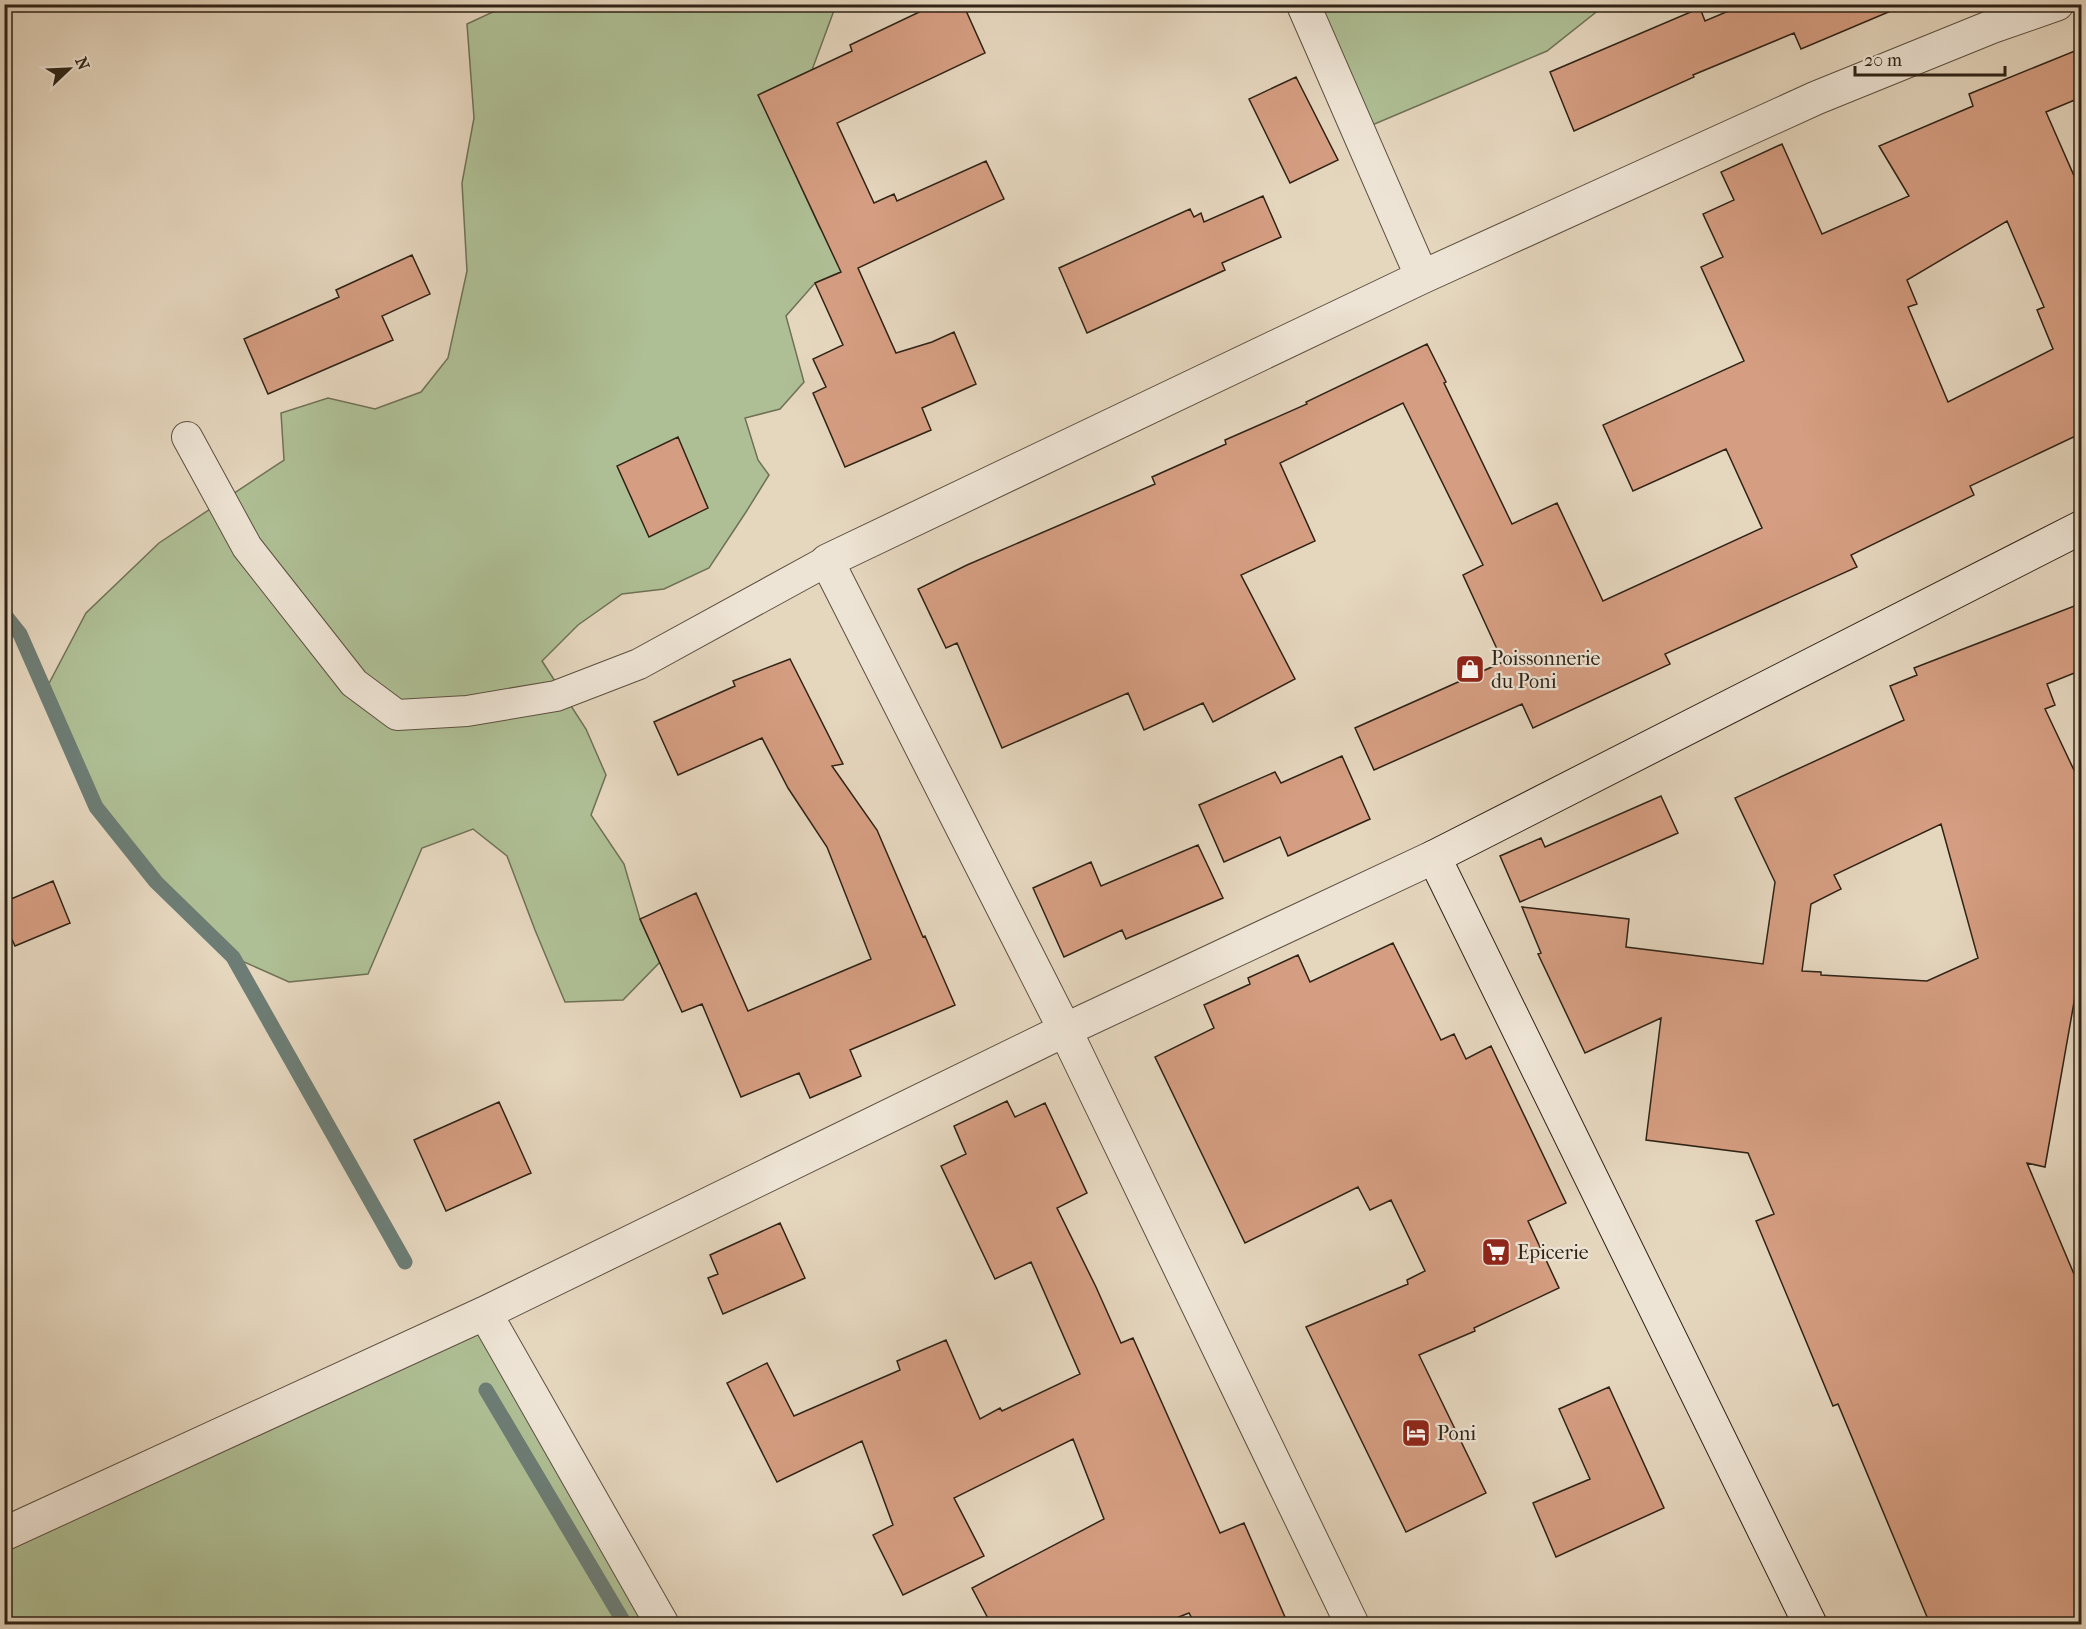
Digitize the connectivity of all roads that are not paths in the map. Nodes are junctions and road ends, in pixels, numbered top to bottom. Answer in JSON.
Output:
{"nodes":[{"id":1,"x":1303,"y":4,"type":"edge"},
{"id":2,"x":2057,"y":4,"type":"edge"},
{"id":3,"x":1422,"y":276,"type":"junction"},
{"id":4,"x":187,"y":437,"type":"dead end"},
{"id":5,"x":2082,"y":527,"type":"edge"},
{"id":6,"x":827,"y":561,"type":"junction"},
{"id":7,"x":1434,"y":857,"type":"junction"},
{"id":8,"x":1065,"y":1030,"type":"junction"},
{"id":9,"x":484,"y":1313,"type":"junction"},
{"id":10,"x":4,"y":1534,"type":"edge"},
{"id":11,"x":662,"y":1624,"type":"edge"},
{"id":12,"x":1352,"y":1624,"type":"edge"},
{"id":13,"x":1810,"y":1624,"type":"edge"}],
"edges":[{"from":1,"to":3,"type":"street"},
{"from":2,"to":3,"type":"street"},
{"from":3,"to":6,"type":"street"},
{"from":4,"to":6,"type":"lane"},
{"from":5,"to":7,"type":"street"},
{"from":6,"to":8,"type":"street"},
{"from":7,"to":8,"type":"street"},
{"from":7,"to":13,"type":"street"},
{"from":8,"to":9,"type":"street"},
{"from":8,"to":12,"type":"street"},
{"from":9,"to":10,"type":"street"},
{"from":9,"to":11,"type":"street"}]}
